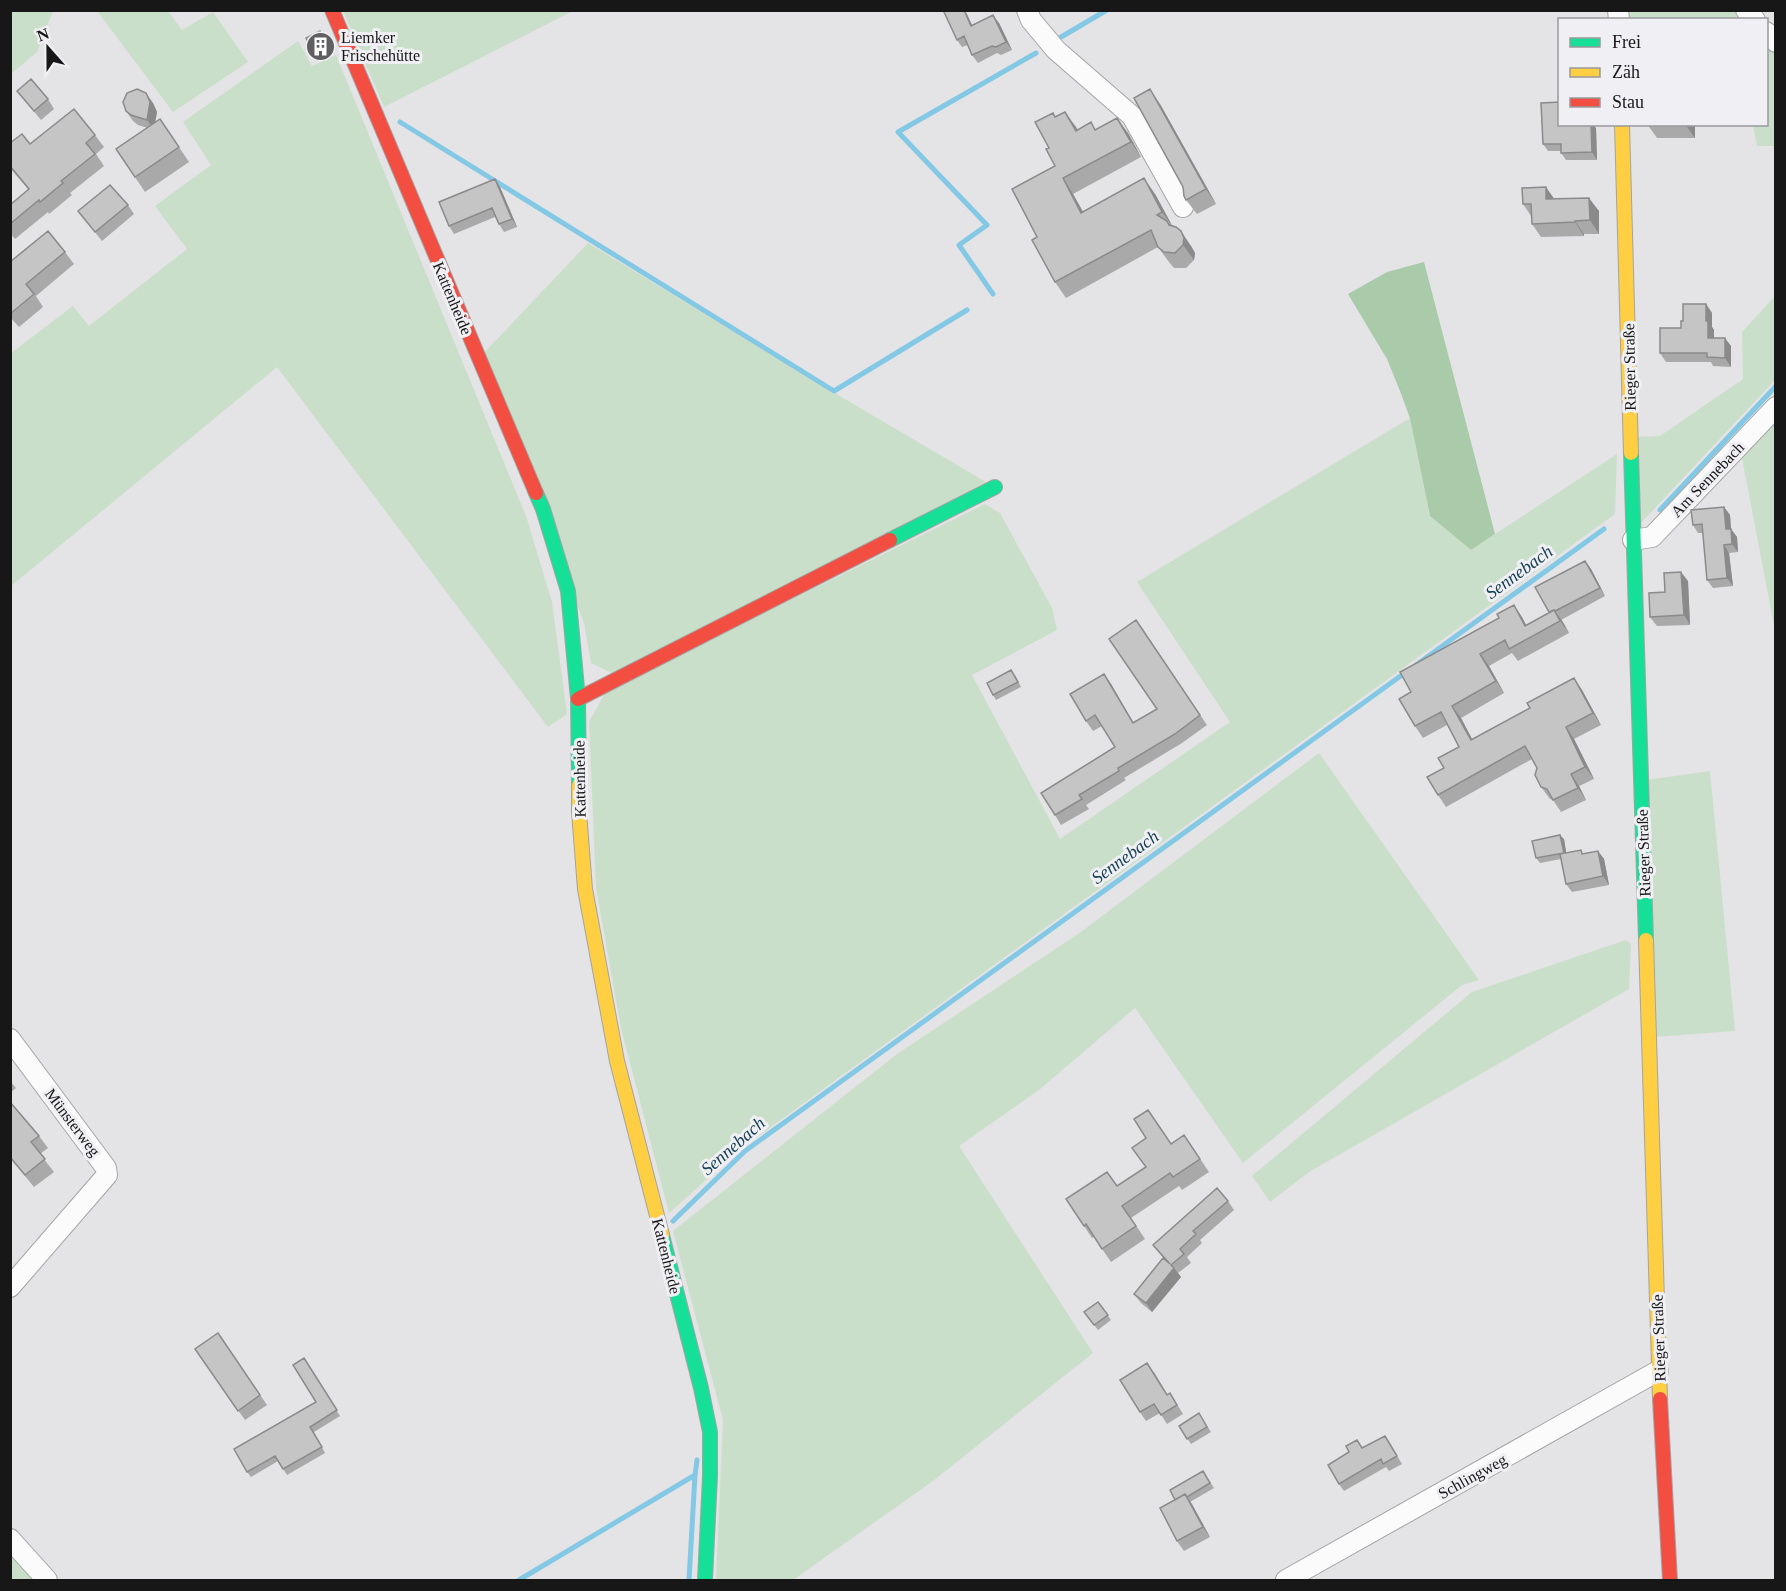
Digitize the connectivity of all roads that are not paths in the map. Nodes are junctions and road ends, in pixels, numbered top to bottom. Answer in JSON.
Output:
{"nodes":[{"id":1,"x":332,"y":10,"type":"edge"},
{"id":2,"x":1027,"y":10,"type":"edge"},
{"id":3,"x":1622,"y":126,"type":"edge"},
{"id":4,"x":1183,"y":207,"type":"edge"},
{"id":5,"x":1776,"y":407,"type":"edge"},
{"id":6,"x":994,"y":487,"type":"dead end"},
{"id":7,"x":1633,"y":540,"type":"junction"},
{"id":8,"x":578,"y":699,"type":"junction"},
{"id":9,"x":10,"y":1039,"type":"edge"},
{"id":10,"x":10,"y":1287,"type":"edge"},
{"id":11,"x":1658,"y":1371,"type":"junction"},
{"id":12,"x":10,"y":1539,"type":"edge"},
{"id":13,"x":47,"y":1581,"type":"edge"},
{"id":14,"x":705,"y":1581,"type":"edge"},
{"id":15,"x":1286,"y":1581,"type":"edge"},
{"id":16,"x":1670,"y":1581,"type":"edge"}],
"edges":[{"from":1,"to":8,"type":"street","name":"Kattenheide"},
{"from":2,"to":4,"type":"street"},
{"from":3,"to":7,"type":"street","name":"Rieger Straße"},
{"from":5,"to":7,"type":"street","name":"Am Sennebach"},
{"from":6,"to":8,"type":"street"},
{"from":7,"to":11,"type":"street","name":"Rieger Straße"},
{"from":8,"to":14,"type":"street","name":"Kattenheide"},
{"from":9,"to":10,"type":"street","name":"Münsterweg"},
{"from":11,"to":15,"type":"street","name":"Schlingweg"},
{"from":11,"to":16,"type":"street","name":"Rieger Straße"},
{"from":12,"to":13,"type":"street"}]}
